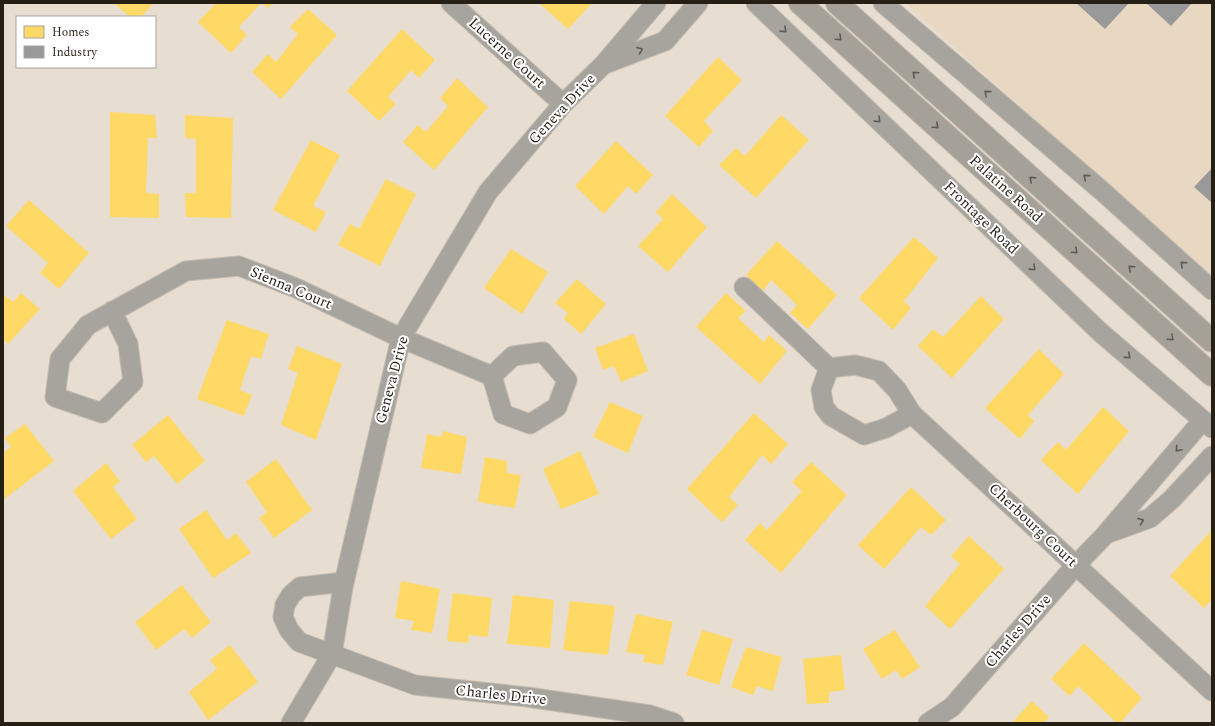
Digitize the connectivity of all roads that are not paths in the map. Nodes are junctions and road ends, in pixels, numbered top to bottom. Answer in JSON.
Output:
{"nodes":[{"id":1,"x":451,"y":3,"type":"edge"},
{"id":2,"x":656,"y":3,"type":"edge"},
{"id":3,"x":698,"y":3,"type":"edge"},
{"id":4,"x":756,"y":3,"type":"edge"},
{"id":5,"x":800,"y":3,"type":"edge"},
{"id":6,"x":837,"y":3,"type":"edge"},
{"id":7,"x":883,"y":3,"type":"edge"},
{"id":8,"x":604,"y":64,"type":"junction"},
{"id":9,"x":563,"y":104,"type":"junction"},
{"id":10,"x":744,"y":287,"type":"dead end"},
{"id":11,"x":1212,"y":290,"type":"edge"},
{"id":12,"x":112,"y":311,"type":"junction"},
{"id":13,"x":401,"y":338,"type":"junction"},
{"id":14,"x":1212,"y":341,"type":"edge"},
{"id":15,"x":829,"y":368,"type":"junction"},
{"id":16,"x":1212,"y":375,"type":"edge"},
{"id":17,"x":492,"y":376,"type":"dead end"},
{"id":18,"x":912,"y":414,"type":"junction"},
{"id":19,"x":1208,"y":424,"type":"edge"},
{"id":20,"x":1212,"y":456,"type":"edge"},
{"id":21,"x":1105,"y":535,"type":"junction"},
{"id":22,"x":1076,"y":565,"type":"junction"},
{"id":23,"x":344,"y":582,"type":"junction"},
{"id":24,"x":332,"y":654,"type":"junction"},
{"id":25,"x":1212,"y":691,"type":"edge"},
{"id":26,"x":291,"y":723,"type":"edge"},
{"id":27,"x":674,"y":723,"type":"edge"},
{"id":28,"x":928,"y":723,"type":"edge"}],
"edges":[{"from":1,"to":9,"type":"street","name":"Lucerne Court"},
{"from":2,"to":8,"type":"street","name":"Geneva Drive"},
{"from":8,"to":3,"type":"street","name":"Geneva Drive","one_way":true},
{"from":4,"to":19,"type":"street","name":"Frontage Road","one_way":true},
{"from":5,"to":16,"type":"highway","name":"Palatine Road","one_way":true},
{"from":14,"to":6,"type":"highway","name":"Palatine Road","one_way":true},
{"from":11,"to":7,"type":"street","one_way":true},
{"from":8,"to":9,"type":"street","name":"Geneva Drive"},
{"from":9,"to":13,"type":"street","name":"Geneva Drive"},
{"from":10,"to":15,"type":"street"},
{"from":12,"to":12,"type":"street","name":"Sienna Court"},
{"from":12,"to":13,"type":"street","name":"Sienna Court"},
{"from":13,"to":17,"type":"street","name":"Sienna Court"},
{"from":13,"to":23,"type":"street","name":"Geneva Drive"},
{"from":15,"to":18,"type":"street","name":"Cherbourg Court"},
{"from":15,"to":18,"type":"street"},
{"from":18,"to":22,"type":"street","name":"Cherbourg Court"},
{"from":19,"to":21,"type":"street","name":"Charles Drive","one_way":true},
{"from":21,"to":20,"type":"street","name":"Charles Drive","one_way":true},
{"from":21,"to":22,"type":"street","name":"Charles Drive"},
{"from":22,"to":25,"type":"street","name":"Cherbourg Court"},
{"from":22,"to":28,"type":"street","name":"Charles Drive"},
{"from":23,"to":24,"type":"street","name":"Geneva Drive"},
{"from":23,"to":24,"type":"street","name":"Charles Drive"},
{"from":24,"to":26,"type":"street","name":"Geneva Drive"},
{"from":24,"to":27,"type":"street","name":"Charles Drive"}]}
